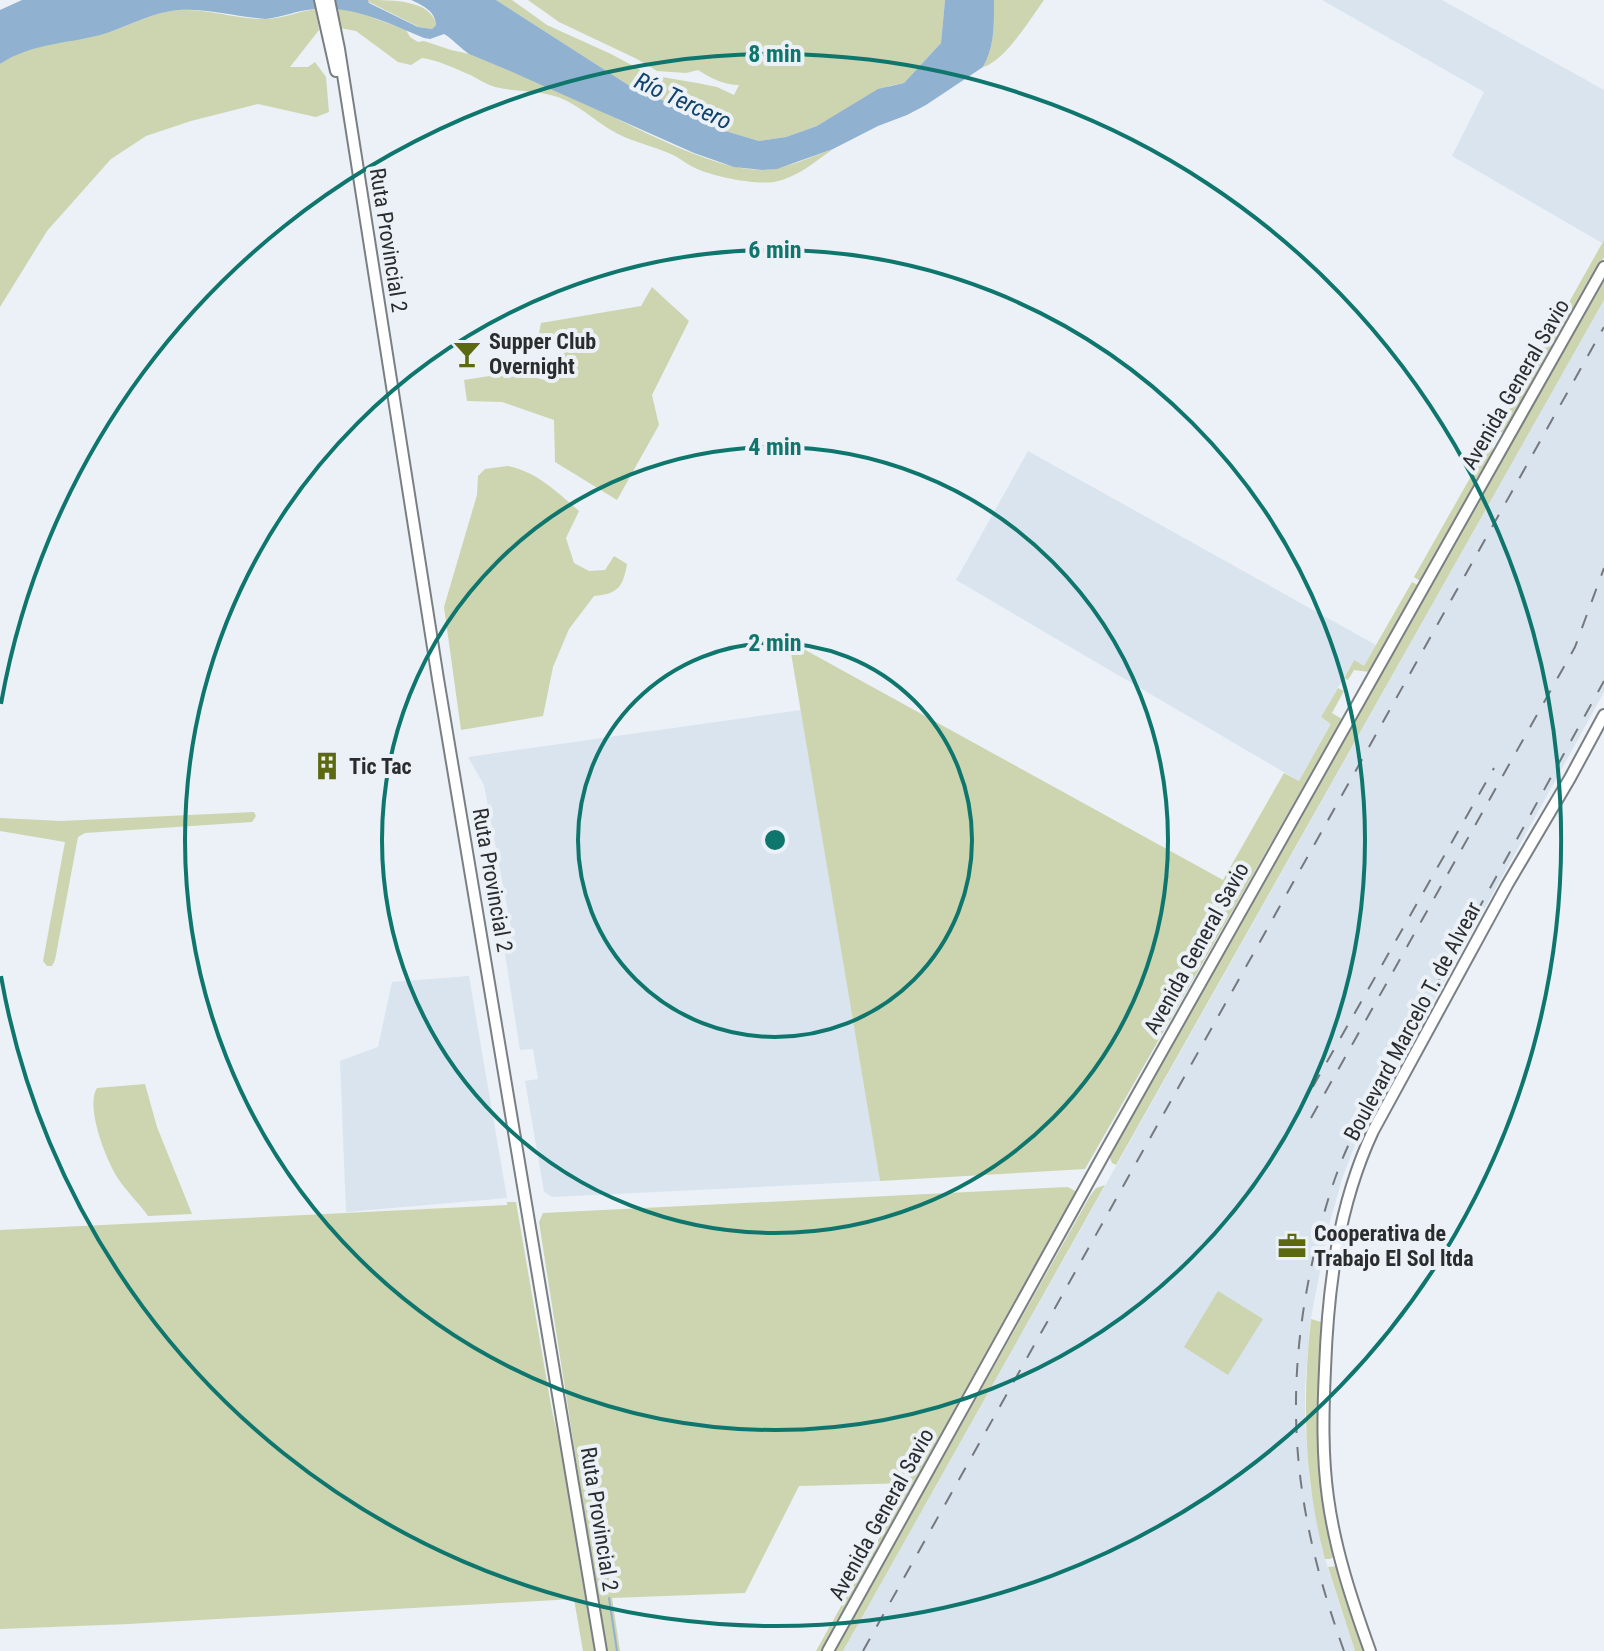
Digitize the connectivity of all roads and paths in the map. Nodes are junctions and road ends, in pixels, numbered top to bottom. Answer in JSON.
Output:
{"nodes":[{"id":1,"x":320,"y":0,"type":"edge"},
{"id":2,"x":329,"y":0,"type":"edge"},
{"id":3,"x":335,"y":50,"type":"junction"},
{"id":4,"x":1604,"y":267,"type":"edge"},
{"id":5,"x":1604,"y":715,"type":"edge"},
{"id":6,"x":601,"y":1651,"type":"edge"},
{"id":7,"x":828,"y":1651,"type":"edge"},
{"id":8,"x":1370,"y":1651,"type":"edge"}],
"edges":[{"from":1,"to":3,"type":"main road","name":"Ruta Provincial 2"},
{"from":2,"to":3,"type":"main road","name":"Ruta Provincial 2"},
{"from":3,"to":6,"type":"main road","name":"Ruta Provincial 2"},
{"from":4,"to":7,"type":"main road","name":"Avenida General Savio"},
{"from":5,"to":8,"type":"main road","name":"Boulevard Marcelo T. de Alvear"}]}
